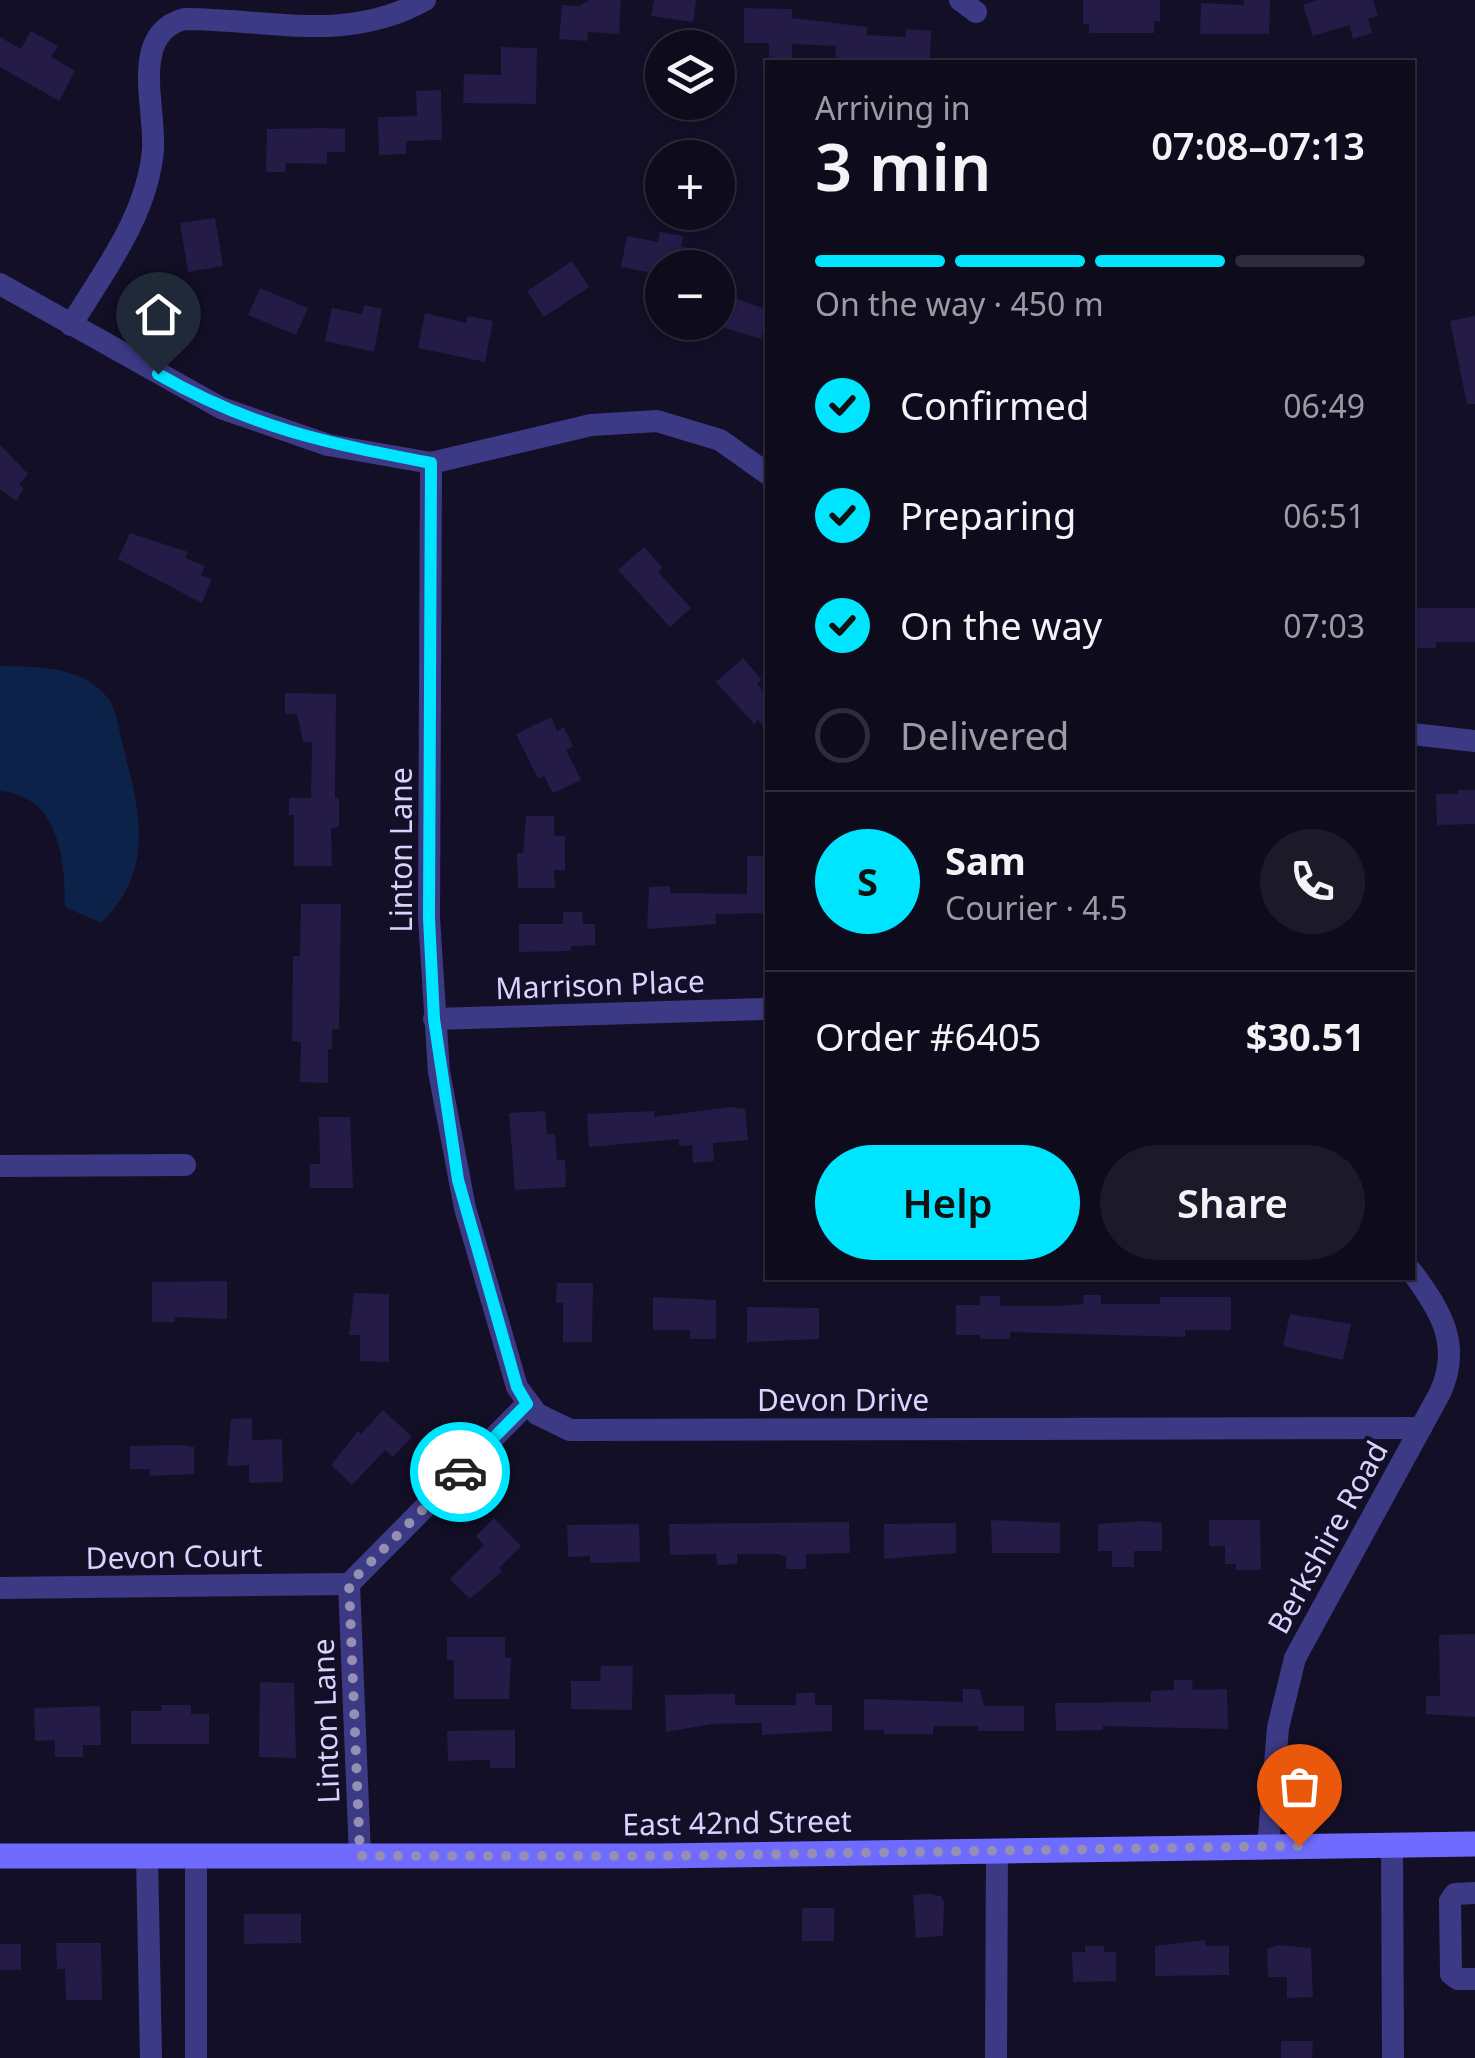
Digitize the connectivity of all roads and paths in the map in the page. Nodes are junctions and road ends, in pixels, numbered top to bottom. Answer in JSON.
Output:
{"nodes":[{"id":1,"x":426,"y":0,"type":"edge"},
{"id":2,"x":0,"y":284,"type":"edge"},
{"id":3,"x":71,"y":325,"type":"junction"},
{"id":4,"x":431,"y":463,"type":"junction"},
{"id":5,"x":765,"y":472,"type":"edge"},
{"id":6,"x":1415,"y":734,"type":"edge"},
{"id":7,"x":1475,"y":741,"type":"edge"},
{"id":8,"x":765,"y":1009,"type":"edge"},
{"id":9,"x":434,"y":1019,"type":"junction"},
{"id":10,"x":185,"y":1165,"type":"dead end"},
{"id":11,"x":0,"y":1166,"type":"edge"},
{"id":12,"x":1415,"y":1276,"type":"edge"},
{"id":13,"x":527,"y":1404,"type":"junction"},
{"id":14,"x":1421,"y":1428,"type":"junction"},
{"id":15,"x":349,"y":1584,"type":"junction"},
{"id":16,"x":0,"y":1588,"type":"edge"},
{"id":17,"x":1475,"y":1844,"type":"edge"},
{"id":18,"x":1392,"y":1845,"type":"junction"},
{"id":19,"x":1268,"y":1847,"type":"junction"},
{"id":20,"x":996,"y":1851,"type":"junction"},
{"id":21,"x":0,"y":1856,"type":"edge"},
{"id":22,"x":148,"y":1856,"type":"junction"},
{"id":23,"x":196,"y":1856,"type":"junction"},
{"id":24,"x":360,"y":1856,"type":"junction"},
{"id":25,"x":1475,"y":1893,"type":"edge"},
{"id":26,"x":1475,"y":1979,"type":"edge"},
{"id":27,"x":150,"y":2058,"type":"edge"},
{"id":28,"x":196,"y":2058,"type":"edge"},
{"id":29,"x":996,"y":2058,"type":"edge"},
{"id":30,"x":1393,"y":2058,"type":"edge"}],
"edges":[{"from":1,"to":3,"type":"street"},
{"from":2,"to":3,"type":"street"},
{"from":3,"to":4,"type":"street"},
{"from":4,"to":5,"type":"street"},
{"from":4,"to":9,"type":"street","name":"Linton Lane"},
{"from":6,"to":7,"type":"street"},
{"from":8,"to":9,"type":"street","name":"Marrison Place"},
{"from":9,"to":13,"type":"street","name":"Linton Lane"},
{"from":10,"to":11,"type":"street"},
{"from":12,"to":14,"type":"street","name":"Berkshire Road"},
{"from":13,"to":14,"type":"street","name":"Devon Drive"},
{"from":13,"to":15,"type":"street"},
{"from":14,"to":19,"type":"street","name":"Berkshire Road"},
{"from":15,"to":16,"type":"street","name":"Devon Court"},
{"from":15,"to":24,"type":"street","name":"Linton Lane"},
{"from":17,"to":18,"type":"street","name":"East 42nd Street"},
{"from":18,"to":19,"type":"street","name":"East 42nd Street"},
{"from":18,"to":30,"type":"street"},
{"from":19,"to":20,"type":"street","name":"East 42nd Street"},
{"from":20,"to":24,"type":"street","name":"East 42nd Street"},
{"from":20,"to":29,"type":"street"},
{"from":21,"to":22,"type":"street","name":"East 42nd Street"},
{"from":22,"to":23,"type":"street","name":"East 42nd Street"},
{"from":22,"to":27,"type":"street"},
{"from":23,"to":24,"type":"street","name":"East 42nd Street"},
{"from":23,"to":28,"type":"street"},
{"from":25,"to":26,"type":"street"}]}
